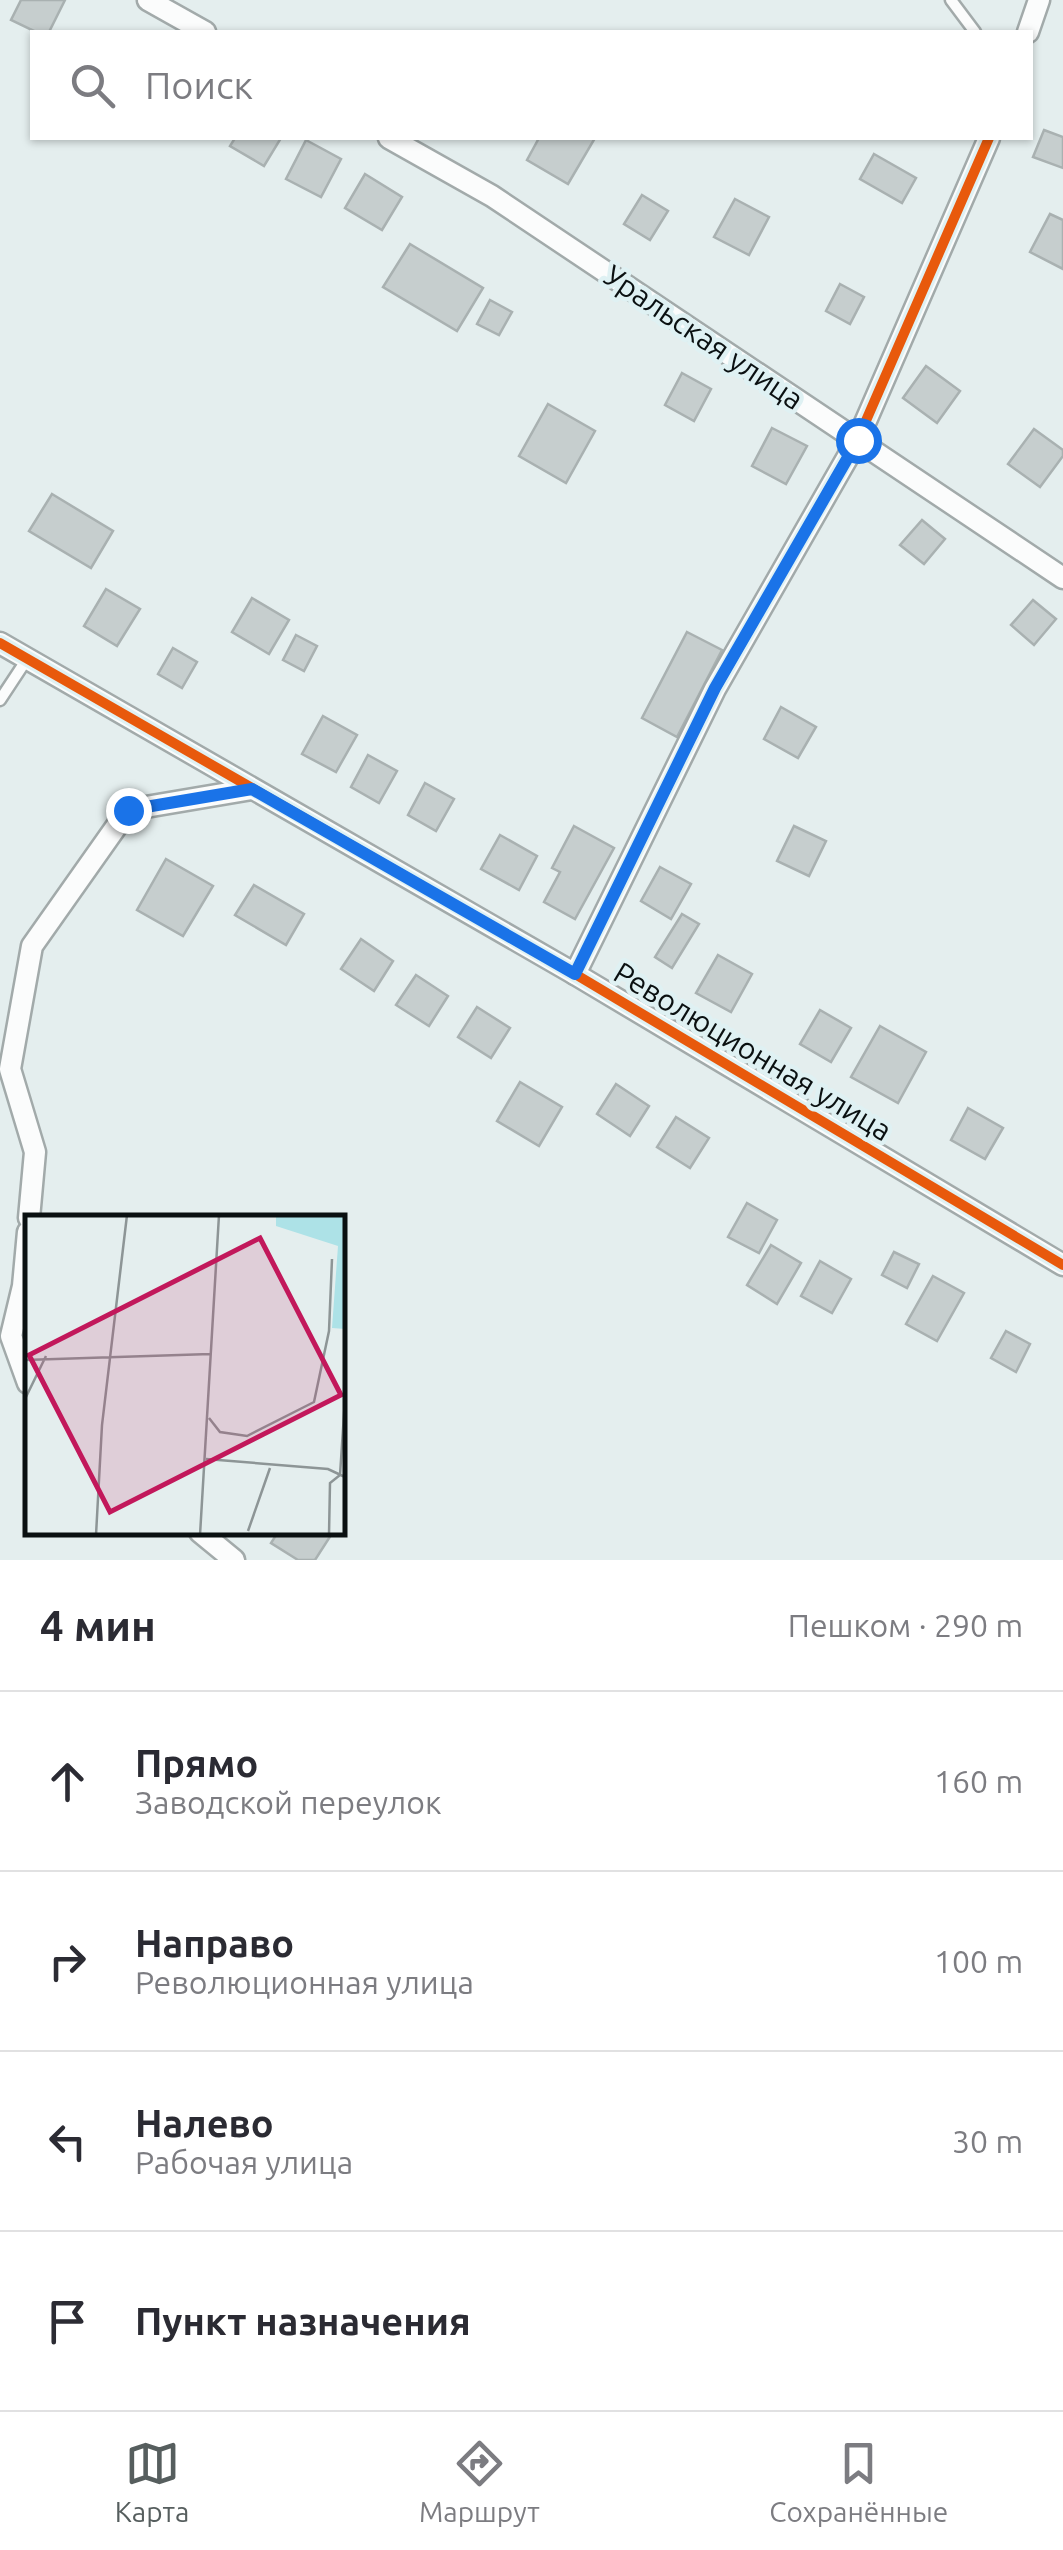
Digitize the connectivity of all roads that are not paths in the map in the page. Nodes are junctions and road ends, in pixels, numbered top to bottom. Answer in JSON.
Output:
{"nodes":[{"id":1,"x":148,"y":0,"type":"edge"},
{"id":2,"x":952,"y":0,"type":"edge"},
{"id":3,"x":1039,"y":0,"type":"edge"},
{"id":4,"x":201,"y":30,"type":"edge"},
{"id":5,"x":974,"y":30,"type":"edge"},
{"id":6,"x":1029,"y":30,"type":"edge"},
{"id":7,"x":393,"y":140,"type":"edge"},
{"id":8,"x":988,"y":140,"type":"edge"},
{"id":9,"x":858,"y":440,"type":"junction"},
{"id":10,"x":1063,"y":578,"type":"edge"},
{"id":11,"x":0,"y":643,"type":"edge"},
{"id":12,"x":27,"y":658,"type":"junction"},
{"id":13,"x":0,"y":700,"type":"edge"},
{"id":14,"x":252,"y":789,"type":"junction"},
{"id":15,"x":575,"y":974,"type":"junction"},
{"id":16,"x":29,"y":1215,"type":"edge"},
{"id":17,"x":25,"y":1259,"type":"edge"},
{"id":18,"x":1063,"y":1265,"type":"edge"},
{"id":19,"x":25,"y":1374,"type":"edge"},
{"id":20,"x":204,"y":1535,"type":"edge"},
{"id":21,"x":234,"y":1560,"type":"edge"}],
"edges":[{"from":1,"to":4,"type":"street"},
{"from":2,"to":5,"type":"lane"},
{"from":3,"to":6,"type":"street"},
{"from":7,"to":9,"type":"street","name":"Уральская улица"},
{"from":8,"to":9,"type":"street"},
{"from":9,"to":10,"type":"street","name":"Уральская улица"},
{"from":9,"to":15,"type":"street"},
{"from":11,"to":12,"type":"street","name":"Революционная улица"},
{"from":12,"to":13,"type":"lane"},
{"from":12,"to":14,"type":"street","name":"Революционная улица"},
{"from":14,"to":15,"type":"street","name":"Революционная улица"},
{"from":14,"to":16,"type":"street"},
{"from":15,"to":18,"type":"street","name":"Революционная улица"},
{"from":17,"to":19,"type":"street"},
{"from":20,"to":21,"type":"street"}]}
